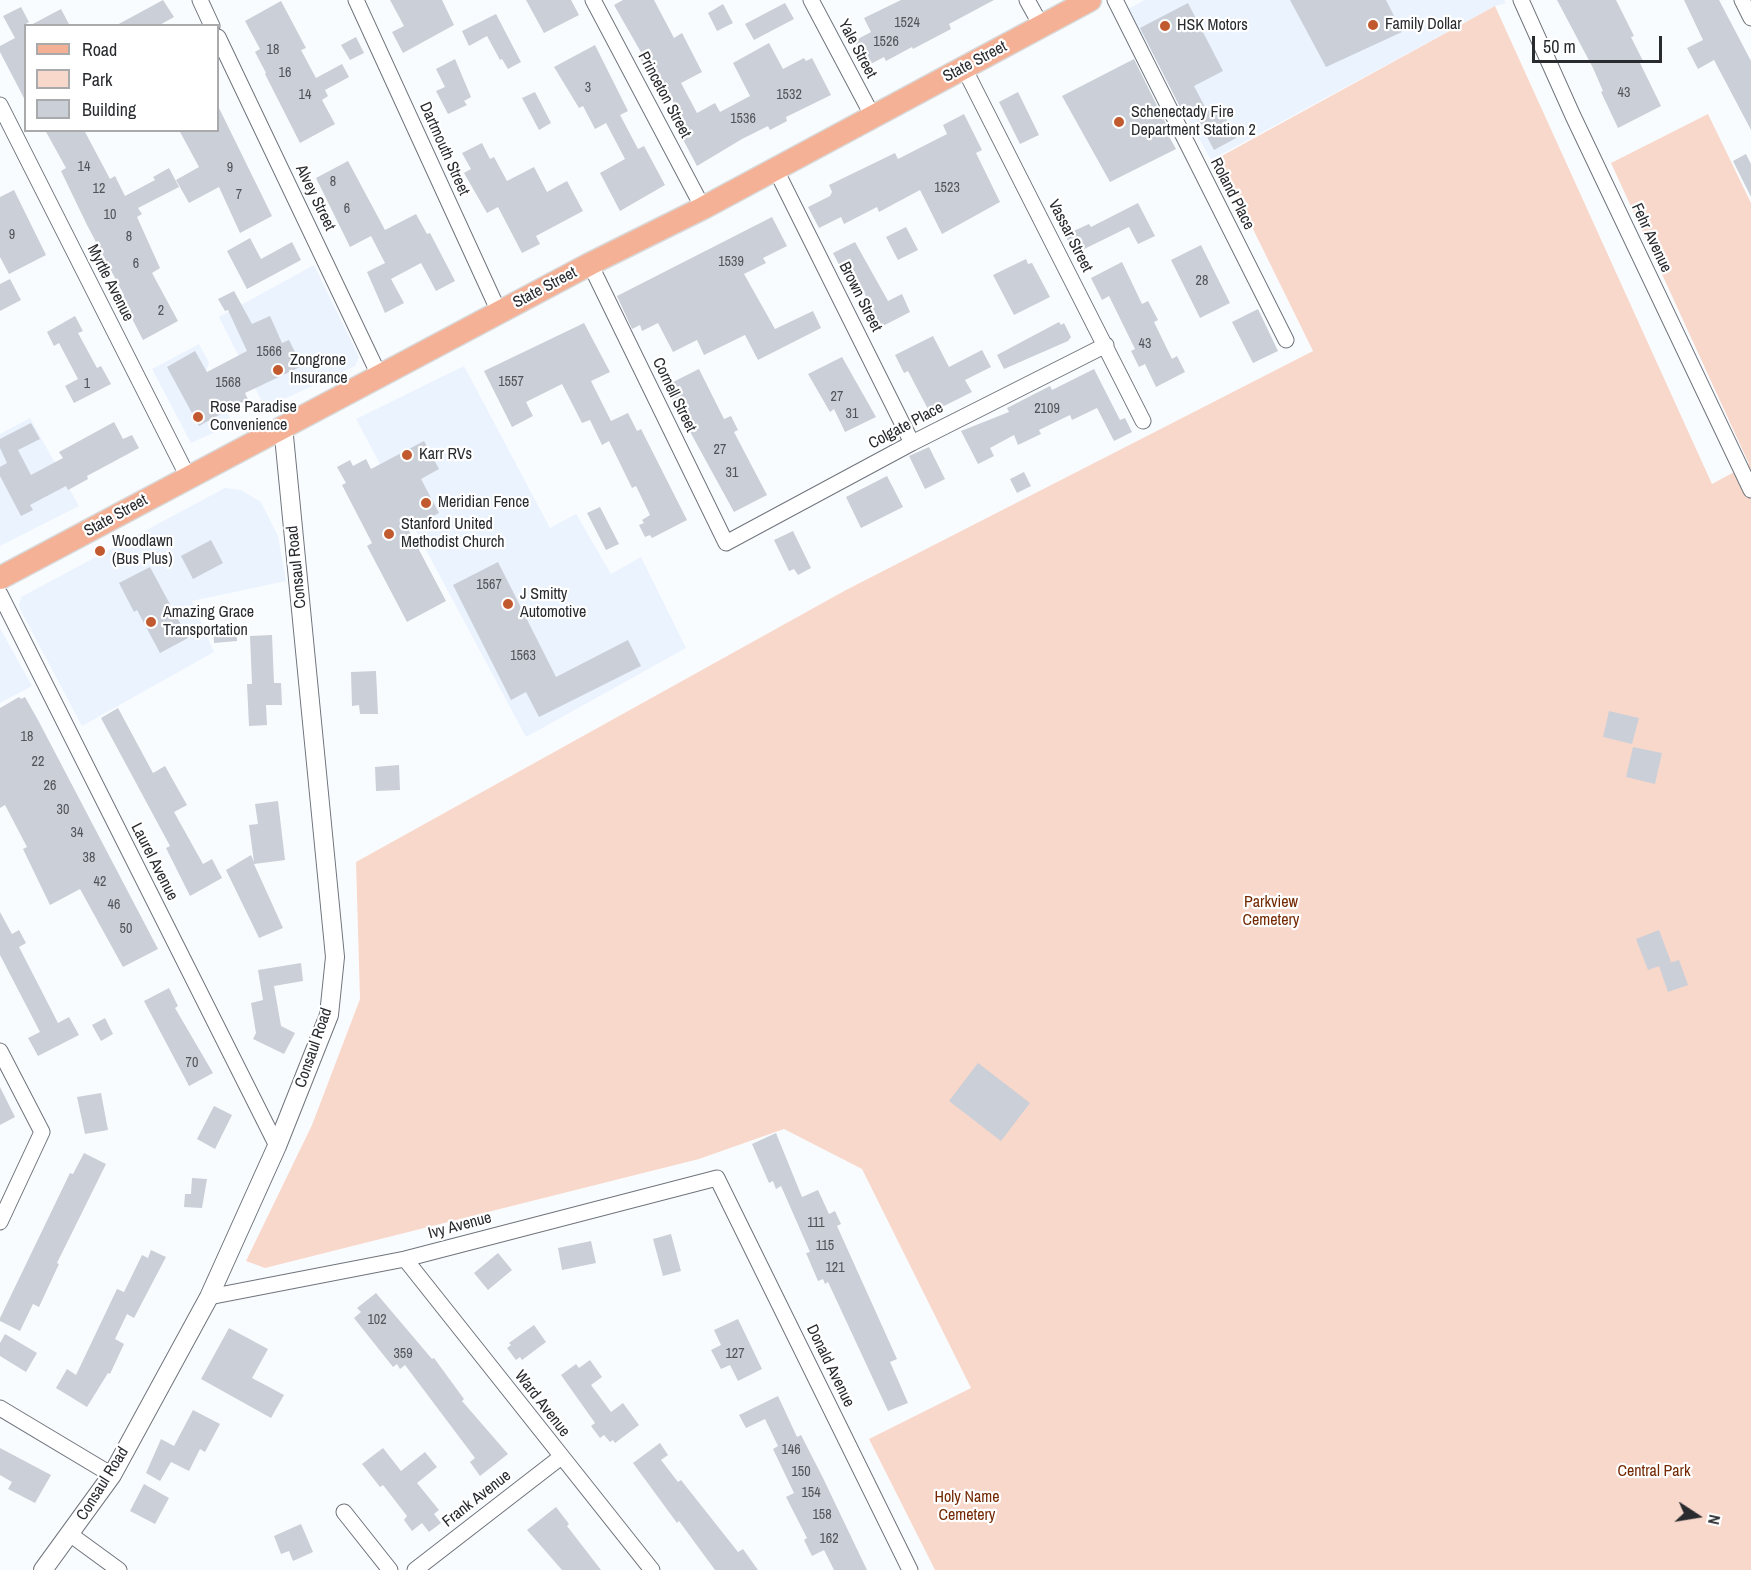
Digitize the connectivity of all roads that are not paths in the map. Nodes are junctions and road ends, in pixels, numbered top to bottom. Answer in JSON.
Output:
{"nodes":[{"id":1,"x":200,"y":0,"type":"edge"},
{"id":2,"x":356,"y":0,"type":"edge"},
{"id":3,"x":593,"y":0,"type":"edge"},
{"id":4,"x":811,"y":0,"type":"edge"},
{"id":5,"x":1028,"y":0,"type":"edge"},
{"id":6,"x":1090,"y":0,"type":"edge"},
{"id":7,"x":1114,"y":0,"type":"edge"},
{"id":8,"x":1521,"y":0,"type":"edge"},
{"id":9,"x":1742,"y":0,"type":"edge"},
{"id":10,"x":1751,"y":18,"type":"edge"},
{"id":11,"x":211,"y":24,"type":"edge"},
{"id":12,"x":1042,"y":27,"type":"junction"},
{"id":13,"x":219,"y":39,"type":"edge"},
{"id":14,"x":964,"y":68,"type":"junction"},
{"id":15,"x":0,"y":105,"type":"edge"},
{"id":16,"x":872,"y":115,"type":"junction"},
{"id":17,"x":775,"y":168,"type":"junction"},
{"id":18,"x":704,"y":208,"type":"junction"},
{"id":19,"x":590,"y":264,"type":"junction"},
{"id":20,"x":499,"y":312,"type":"junction"},
{"id":21,"x":1287,"y":340,"type":"dead end"},
{"id":22,"x":1106,"y":345,"type":"junction"},
{"id":23,"x":379,"y":375,"type":"junction"},
{"id":24,"x":1143,"y":421,"type":"dead end"},
{"id":25,"x":283,"y":426,"type":"junction"},
{"id":26,"x":912,"y":443,"type":"junction"},
{"id":27,"x":188,"y":477,"type":"junction"},
{"id":28,"x":1750,"y":483,"type":"edge"},
{"id":29,"x":726,"y":543,"type":"joint"},
{"id":30,"x":0,"y":578,"type":"edge"},
{"id":31,"x":0,"y":594,"type":"edge"},
{"id":32,"x":0,"y":1051,"type":"edge"},
{"id":33,"x":277,"y":1146,"type":"junction"},
{"id":34,"x":717,"y":1178,"type":"joint"},
{"id":35,"x":0,"y":1222,"type":"edge"},
{"id":36,"x":405,"y":1259,"type":"junction"},
{"id":37,"x":209,"y":1297,"type":"junction"},
{"id":38,"x":0,"y":1408,"type":"edge"},
{"id":39,"x":561,"y":1457,"type":"junction"},
{"id":40,"x":112,"y":1475,"type":"junction"},
{"id":41,"x":344,"y":1512,"type":"dead end"},
{"id":42,"x":71,"y":1535,"type":"junction"},
{"id":43,"x":43,"y":1570,"type":"edge"},
{"id":44,"x":119,"y":1570,"type":"edge"},
{"id":45,"x":390,"y":1570,"type":"edge"},
{"id":46,"x":415,"y":1570,"type":"edge"},
{"id":47,"x":652,"y":1570,"type":"edge"},
{"id":48,"x":910,"y":1570,"type":"edge"}],
"edges":[{"from":1,"to":11,"type":"street"},
{"from":2,"to":20,"type":"street","name":"Dartmouth Street"},
{"from":3,"to":18,"type":"street","name":"Princeton Street"},
{"from":4,"to":16,"type":"street","name":"Yale Street"},
{"from":5,"to":12,"type":"street"},
{"from":6,"to":12,"type":"main road","name":"State Street"},
{"from":7,"to":21,"type":"street","name":"Roland Place"},
{"from":8,"to":28,"type":"street","name":"Fehr Avenue"},
{"from":9,"to":10,"type":"street"},
{"from":12,"to":14,"type":"main road","name":"State Street"},
{"from":13,"to":23,"type":"street","name":"Alvey Street"},
{"from":14,"to":16,"type":"main road","name":"State Street"},
{"from":14,"to":22,"type":"street","name":"Vassar Street"},
{"from":15,"to":27,"type":"street","name":"Myrtle Avenue"},
{"from":16,"to":17,"type":"main road","name":"State Street"},
{"from":17,"to":18,"type":"main road","name":"State Street"},
{"from":17,"to":26,"type":"street","name":"Brown Street"},
{"from":18,"to":19,"type":"main road","name":"State Street"},
{"from":19,"to":20,"type":"main road","name":"State Street"},
{"from":19,"to":29,"type":"street","name":"Cornell Street"},
{"from":20,"to":23,"type":"main road","name":"State Street"},
{"from":22,"to":24,"type":"street","name":"Vassar Street"},
{"from":22,"to":26,"type":"street","name":"Colgate Place"},
{"from":23,"to":25,"type":"main road","name":"State Street"},
{"from":25,"to":27,"type":"main road","name":"State Street"},
{"from":25,"to":33,"type":"street","name":"Consaul Road"},
{"from":26,"to":29,"type":"street","name":"Colgate Place"},
{"from":27,"to":30,"type":"main road","name":"State Street"},
{"from":31,"to":33,"type":"street","name":"Laurel Avenue"},
{"from":32,"to":35,"type":"street"},
{"from":33,"to":37,"type":"street","name":"Consaul Road"},
{"from":34,"to":36,"type":"street","name":"Ivy Avenue"},
{"from":34,"to":48,"type":"street","name":"Donald Avenue"},
{"from":36,"to":37,"type":"street","name":"Ivy Avenue"},
{"from":36,"to":39,"type":"street","name":"Ward Avenue"},
{"from":37,"to":40,"type":"street","name":"Consaul Road"},
{"from":38,"to":40,"type":"street"},
{"from":39,"to":46,"type":"street","name":"Frank Avenue"},
{"from":39,"to":47,"type":"street","name":"Ward Avenue"},
{"from":40,"to":42,"type":"street","name":"Consaul Road"},
{"from":41,"to":45,"type":"street"},
{"from":42,"to":43,"type":"street","name":"Consaul Road"},
{"from":42,"to":44,"type":"street"}]}
